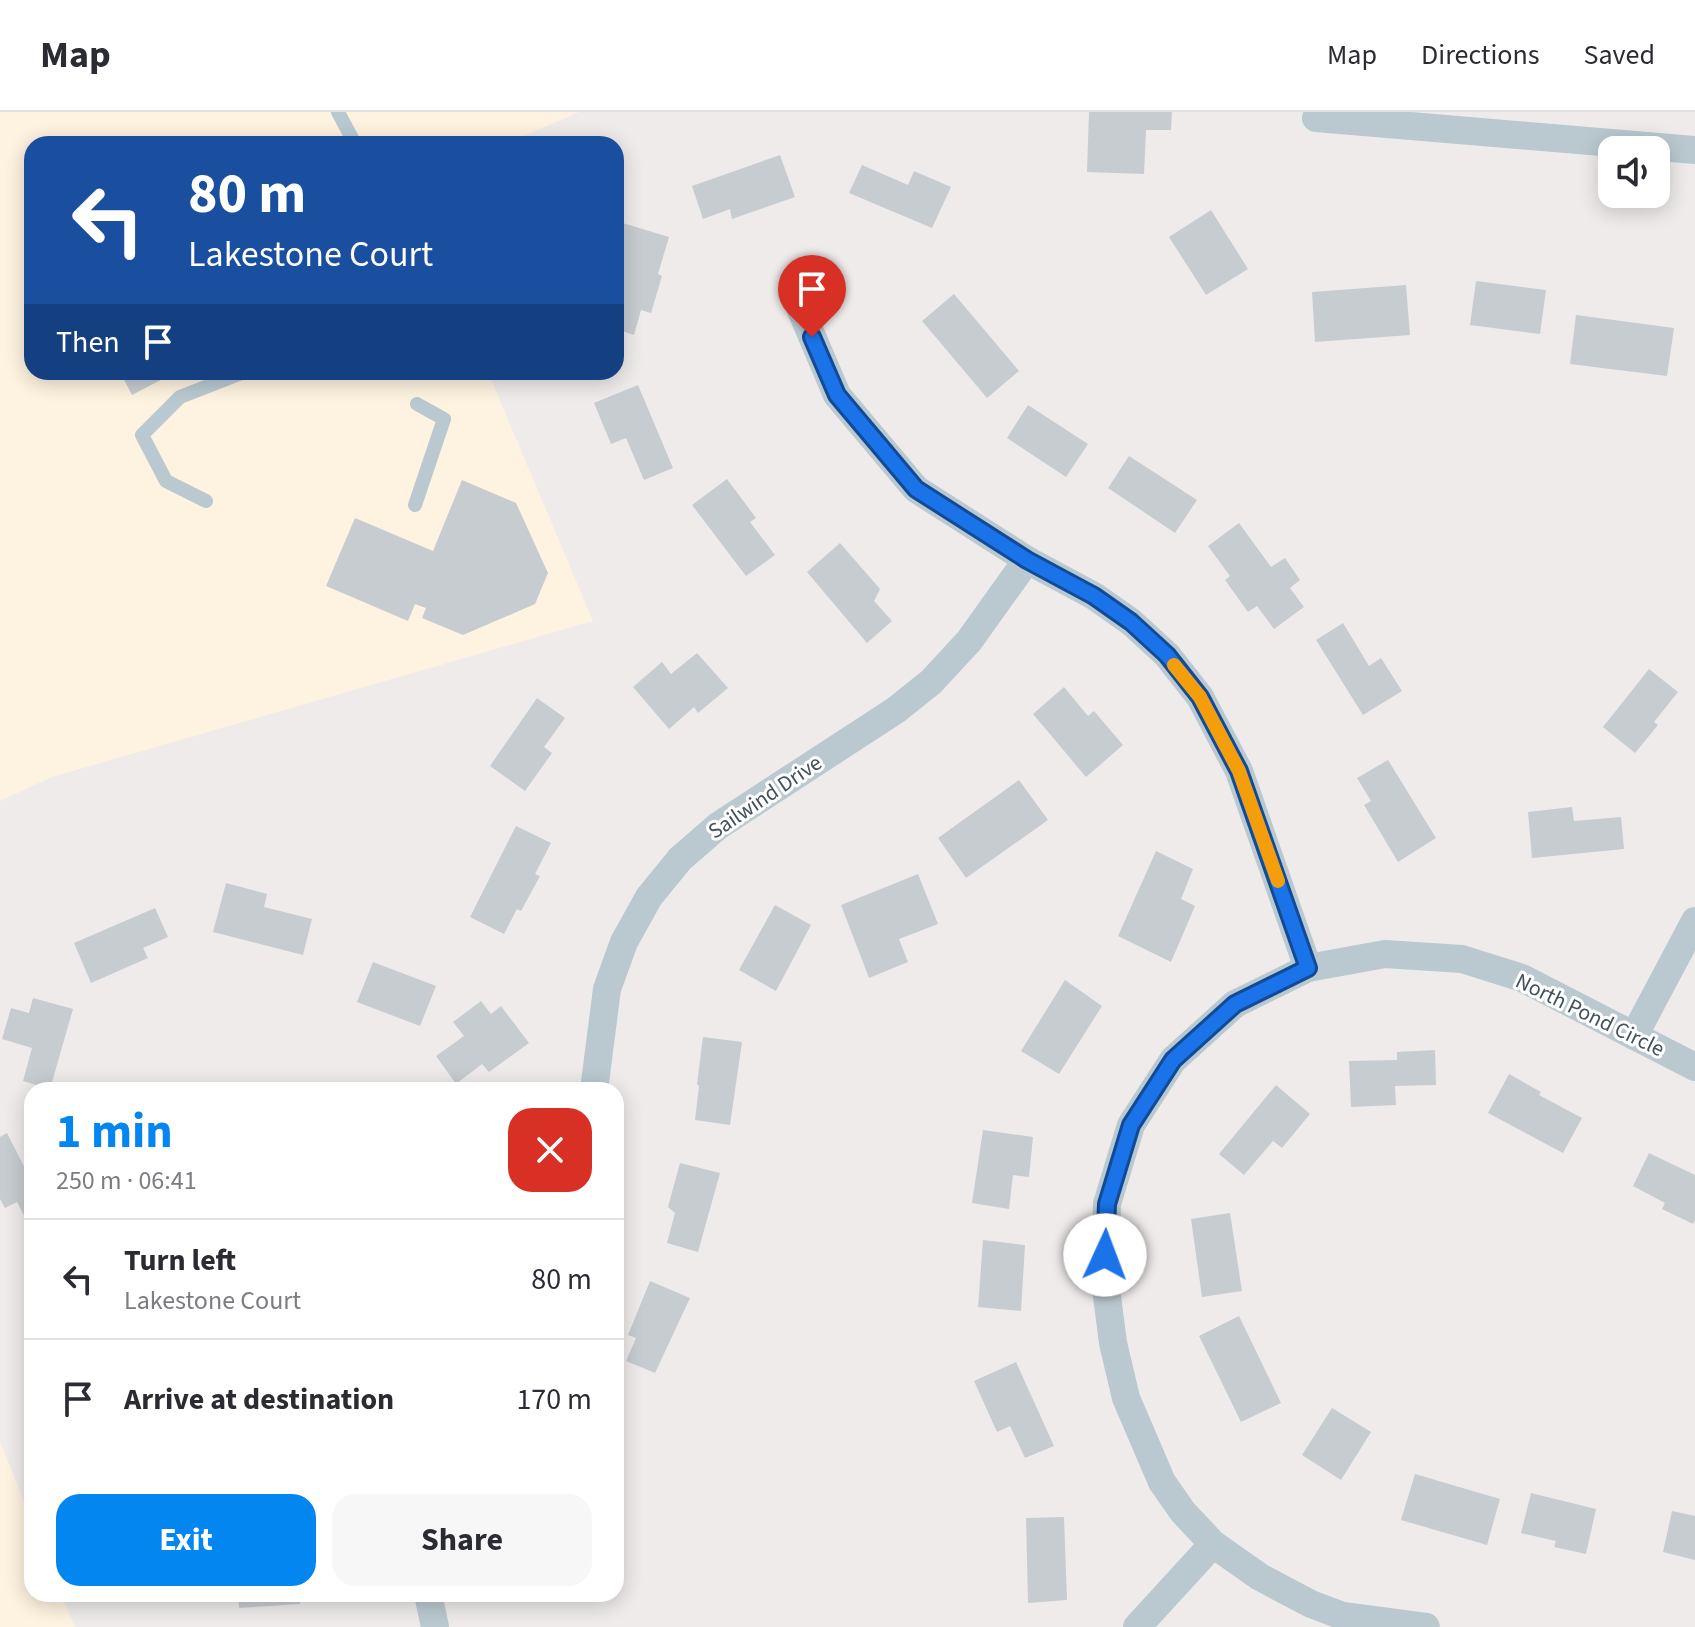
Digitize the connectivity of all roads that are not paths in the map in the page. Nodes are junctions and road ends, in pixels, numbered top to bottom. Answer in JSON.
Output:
{"nodes":[{"id":1,"x":338,"y":112,"type":"edge"},
{"id":2,"x":1316,"y":118,"type":"dead end"},
{"id":3,"x":351,"y":136,"type":"edge"},
{"id":4,"x":1695,"y":150,"type":"edge"},
{"id":5,"x":800,"y":308,"type":"dead end"},
{"id":6,"x":224,"y":380,"type":"edge"},
{"id":7,"x":417,"y":404,"type":"dead end"},
{"id":8,"x":206,"y":501,"type":"dead end"},
{"id":9,"x":415,"y":505,"type":"dead end"},
{"id":10,"x":1027,"y":560,"type":"junction"},
{"id":11,"x":1695,"y":921,"type":"edge"},
{"id":12,"x":1308,"y":968,"type":"junction"},
{"id":13,"x":1634,"y":1036,"type":"junction"},
{"id":14,"x":1695,"y":1067,"type":"edge"},
{"id":15,"x":595,"y":1082,"type":"edge"},
{"id":16,"x":1213,"y":1544,"type":"junction"},
{"id":17,"x":430,"y":1602,"type":"edge"},
{"id":18,"x":435,"y":1627,"type":"edge"},
{"id":19,"x":1137,"y":1627,"type":"edge"},
{"id":20,"x":1426,"y":1627,"type":"edge"}],
"edges":[{"from":1,"to":3,"type":"lane"},
{"from":2,"to":4,"type":"street"},
{"from":5,"to":10,"type":"street"},
{"from":6,"to":8,"type":"lane"},
{"from":7,"to":9,"type":"lane"},
{"from":10,"to":12,"type":"street"},
{"from":10,"to":15,"type":"street","name":"Sailwind Drive"},
{"from":11,"to":13,"type":"street"},
{"from":12,"to":13,"type":"street","name":"North Pond Circle"},
{"from":12,"to":16,"type":"street","name":"North Pond Circle"},
{"from":13,"to":14,"type":"street","name":"North Pond Circle"},
{"from":16,"to":19,"type":"street"},
{"from":16,"to":20,"type":"street","name":"North Pond Circle"},
{"from":17,"to":18,"type":"street"}]}
